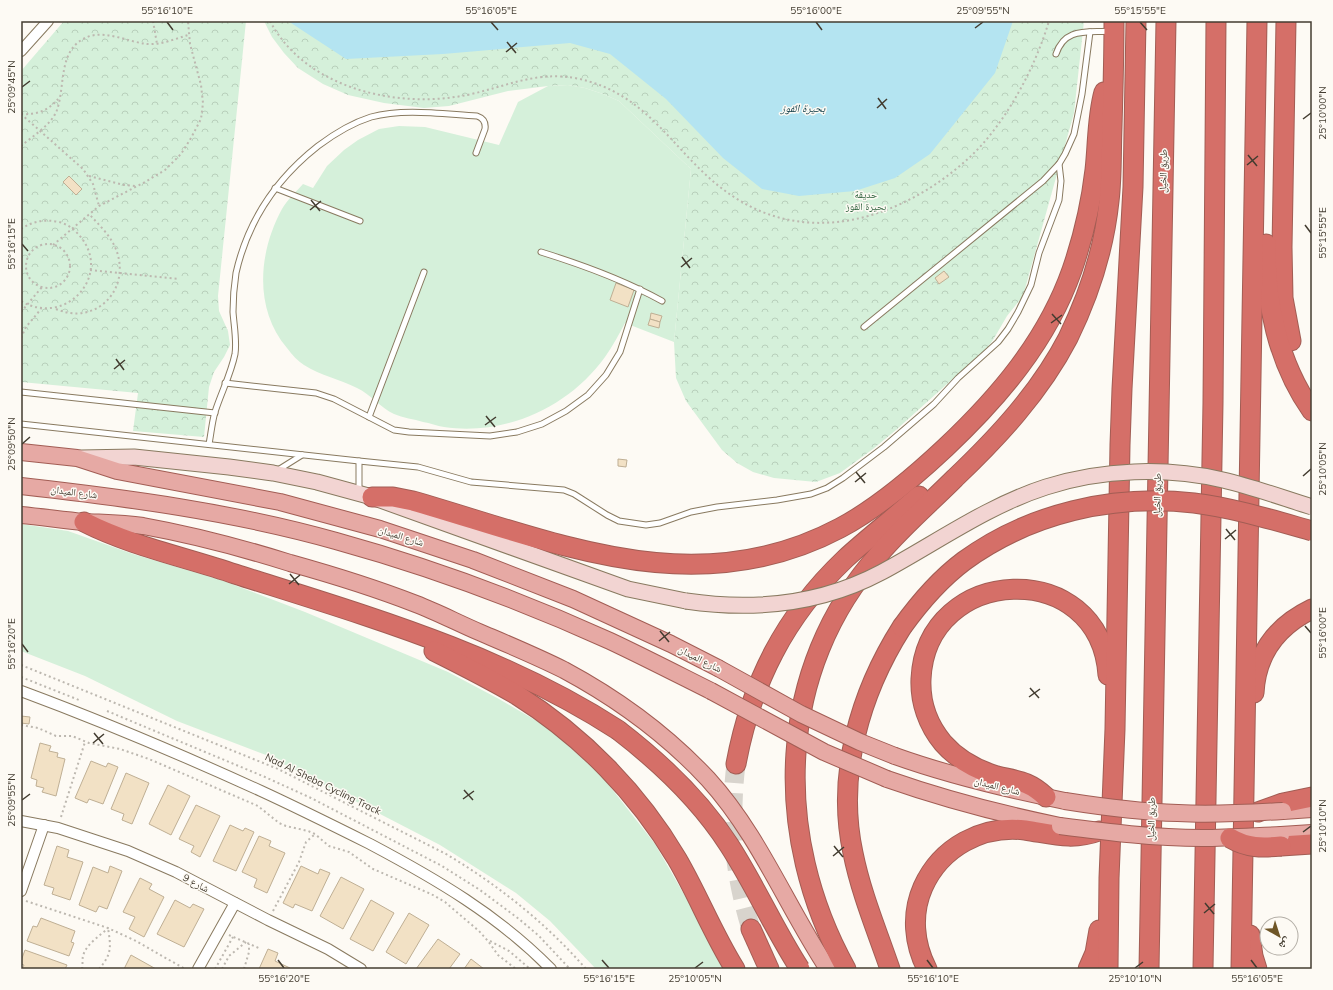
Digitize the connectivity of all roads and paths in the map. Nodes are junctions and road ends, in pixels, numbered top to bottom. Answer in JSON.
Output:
{"nodes":[{"id":1,"x":48,"y":21,"type":"edge"},
{"id":2,"x":153,"y":21,"type":"edge"},
{"id":3,"x":188,"y":21,"type":"edge"},
{"id":4,"x":270,"y":21,"type":"edge"},
{"id":5,"x":1049,"y":21,"type":"edge"},
{"id":6,"x":1136,"y":21,"type":"edge"},
{"id":7,"x":1166,"y":21,"type":"edge"},
{"id":8,"x":1216,"y":21,"type":"edge"},
{"id":9,"x":1257,"y":21,"type":"edge"},
{"id":10,"x":1268,"y":21,"type":"edge"},
{"id":11,"x":1286,"y":21,"type":"edge"},
{"id":12,"x":1114,"y":26,"type":"edge"},
{"id":13,"x":1090,"y":32,"type":"junction"},
{"id":14,"x":188,"y":35,"type":"junction"},
{"id":15,"x":157,"y":44,"type":"junction"},
{"id":16,"x":21,"y":51,"type":"edge"},
{"id":17,"x":1056,"y":54,"type":"dead end"},
{"id":18,"x":1113,"y":71,"type":"junction"},
{"id":19,"x":59,"y":98,"type":"junction"},
{"id":20,"x":21,"y":114,"type":"edge"},
{"id":21,"x":40,"y":130,"type":"junction"},
{"id":22,"x":21,"y":146,"type":"edge"},
{"id":23,"x":476,"y":153,"type":"dead end"},
{"id":24,"x":1059,"y":164,"type":"junction"},
{"id":25,"x":88,"y":176,"type":"junction"},
{"id":26,"x":137,"y":186,"type":"junction"},
{"id":27,"x":275,"y":188,"type":"junction"},
{"id":28,"x":99,"y":206,"type":"junction"},
{"id":29,"x":90,"y":215,"type":"junction"},
{"id":30,"x":360,"y":221,"type":"dead end"},
{"id":31,"x":72,"y":228,"type":"junction"},
{"id":32,"x":21,"y":229,"type":"edge"},
{"id":33,"x":54,"y":244,"type":"junction"},
{"id":34,"x":542,"y":252,"type":"dead end"},
{"id":35,"x":90,"y":270,"type":"junction"},
{"id":36,"x":424,"y":272,"type":"dead end"},
{"id":37,"x":120,"y":273,"type":"junction"},
{"id":38,"x":179,"y":279,"type":"dead end"},
{"id":39,"x":42,"y":287,"type":"junction"},
{"id":40,"x":640,"y":288,"type":"junction"},
{"id":41,"x":21,"y":301,"type":"edge"},
{"id":42,"x":662,"y":301,"type":"dead end"},
{"id":43,"x":27,"y":305,"type":"junction"},
{"id":44,"x":55,"y":308,"type":"junction"},
{"id":45,"x":41,"y":309,"type":"junction"},
{"id":46,"x":21,"y":312,"type":"edge"},
{"id":47,"x":864,"y":327,"type":"dead end"},
{"id":48,"x":21,"y":338,"type":"edge"},
{"id":49,"x":225,"y":383,"type":"junction"},
{"id":50,"x":21,"y":392,"type":"edge"},
{"id":51,"x":1312,"y":393,"type":"edge"},
{"id":52,"x":1312,"y":411,"type":"edge"},
{"id":53,"x":215,"y":413,"type":"junction"},
{"id":54,"x":369,"y":417,"type":"junction"},
{"id":55,"x":21,"y":424,"type":"edge"},
{"id":56,"x":1007,"y":425,"type":"junction"},
{"id":57,"x":209,"y":444,"type":"junction"},
{"id":58,"x":21,"y":452,"type":"edge"},
{"id":59,"x":302,"y":455,"type":"junction"},
{"id":60,"x":77,"y":458,"type":"junction"},
{"id":61,"x":359,"y":461,"type":"junction"},
{"id":62,"x":273,"y":473,"type":"junction"},
{"id":63,"x":21,"y":486,"type":"edge"},
{"id":64,"x":365,"y":494,"type":"junction"},
{"id":65,"x":1312,"y":507,"type":"edge"},
{"id":66,"x":1237,"y":510,"type":"junction"},
{"id":67,"x":21,"y":515,"type":"edge"},
{"id":68,"x":84,"y":522,"type":"junction"},
{"id":69,"x":1312,"y":531,"type":"edge"},
{"id":70,"x":1312,"y":545,"type":"edge"},
{"id":71,"x":1312,"y":609,"type":"edge"},
{"id":72,"x":365,"y":615,"type":"junction"},
{"id":73,"x":21,"y":665,"type":"edge"},
{"id":74,"x":21,"y":691,"type":"edge"},
{"id":75,"x":21,"y":725,"type":"edge"},
{"id":76,"x":1115,"y":729,"type":"junction"},
{"id":77,"x":85,"y":742,"type":"junction"},
{"id":78,"x":736,"y":764,"type":"tunnel mouth"},
{"id":79,"x":1244,"y":785,"type":"junction"},
{"id":80,"x":1046,"y":797,"type":"junction"},
{"id":81,"x":1312,"y":797,"type":"edge"},
{"id":82,"x":1283,"y":807,"type":"junction"},
{"id":83,"x":1312,"y":808,"type":"edge"},
{"id":84,"x":1257,"y":812,"type":"joint"},
{"id":85,"x":21,"y":821,"type":"edge"},
{"id":86,"x":44,"y":825,"type":"junction"},
{"id":87,"x":58,"y":828,"type":"junction"},
{"id":88,"x":1059,"y":831,"type":"junction"},
{"id":89,"x":1099,"y":831,"type":"joint"},
{"id":90,"x":1312,"y":833,"type":"edge"},
{"id":91,"x":315,"y":834,"type":"junction"},
{"id":92,"x":1230,"y":838,"type":"joint"},
{"id":93,"x":1281,"y":840,"type":"junction"},
{"id":94,"x":1312,"y":844,"type":"edge"},
{"id":95,"x":1242,"y":861,"type":"junction"},
{"id":96,"x":1109,"y":878,"type":"junction"},
{"id":97,"x":21,"y":891,"type":"edge"},
{"id":98,"x":21,"y":899,"type":"edge"},
{"id":99,"x":236,"y":902,"type":"junction"},
{"id":100,"x":268,"y":920,"type":"junction"},
{"id":101,"x":108,"y":928,"type":"junction"},
{"id":102,"x":751,"y":929,"type":"tunnel mouth"},
{"id":103,"x":220,"y":930,"type":"junction"},
{"id":104,"x":233,"y":936,"type":"junction"},
{"id":105,"x":488,"y":940,"type":"junction"},
{"id":106,"x":246,"y":942,"type":"junction"},
{"id":107,"x":250,"y":944,"type":"junction"},
{"id":108,"x":261,"y":949,"type":"dead end"},
{"id":109,"x":527,"y":966,"type":"junction"},
{"id":110,"x":82,"y":969,"type":"edge"},
{"id":111,"x":99,"y":969,"type":"edge"},
{"id":112,"x":185,"y":969,"type":"edge"},
{"id":113,"x":198,"y":969,"type":"edge"},
{"id":114,"x":215,"y":969,"type":"edge"},
{"id":115,"x":222,"y":969,"type":"edge"},
{"id":116,"x":244,"y":969,"type":"edge"},
{"id":117,"x":361,"y":969,"type":"edge"},
{"id":118,"x":516,"y":969,"type":"edge"},
{"id":119,"x":523,"y":969,"type":"edge"},
{"id":120,"x":530,"y":969,"type":"edge"},
{"id":121,"x":551,"y":969,"type":"edge"},
{"id":122,"x":586,"y":969,"type":"edge"},
{"id":123,"x":735,"y":969,"type":"edge"},
{"id":124,"x":769,"y":969,"type":"edge"},
{"id":125,"x":800,"y":969,"type":"edge"},
{"id":126,"x":828,"y":969,"type":"edge"},
{"id":127,"x":846,"y":969,"type":"edge"},
{"id":128,"x":890,"y":969,"type":"edge"},
{"id":129,"x":927,"y":969,"type":"edge"},
{"id":130,"x":1088,"y":969,"type":"edge"},
{"id":131,"x":1108,"y":969,"type":"edge"},
{"id":132,"x":1149,"y":969,"type":"edge"},
{"id":133,"x":1203,"y":969,"type":"edge"},
{"id":134,"x":1241,"y":969,"type":"edge"},
{"id":135,"x":1257,"y":969,"type":"edge"}],
"edges":[{"from":1,"to":16,"type":"street"},
{"from":2,"to":15,"type":"path"},
{"from":3,"to":14,"type":"path"},
{"from":4,"to":5,"type":"path"},
{"from":6,"to":76,"type":"highway"},
{"from":7,"to":132,"type":"highway","name":"طريق الخيل"},
{"from":8,"to":133,"type":"highway"},
{"from":9,"to":79,"type":"highway"},
{"from":10,"to":52,"type":"highway"},
{"from":11,"to":51,"type":"highway"},
{"from":12,"to":13,"type":"lane"},
{"from":12,"to":18,"type":"highway"},
{"from":13,"to":17,"type":"lane"},
{"from":13,"to":24,"type":"lane"},
{"from":14,"to":15,"type":"path"},
{"from":14,"to":26,"type":"path"},
{"from":15,"to":19,"type":"path"},
{"from":18,"to":56,"type":"highway"},
{"from":18,"to":64,"type":"highway"},
{"from":19,"to":20,"type":"path"},
{"from":19,"to":21,"type":"path"},
{"from":20,"to":21,"type":"path"},
{"from":21,"to":22,"type":"path"},
{"from":21,"to":25,"type":"path"},
{"from":23,"to":27,"type":"lane"},
{"from":24,"to":47,"type":"lane"},
{"from":24,"to":61,"type":"lane"},
{"from":25,"to":26,"type":"path"},
{"from":25,"to":28,"type":"path"},
{"from":26,"to":28,"type":"path"},
{"from":27,"to":30,"type":"lane"},
{"from":27,"to":49,"type":"lane"},
{"from":28,"to":29,"type":"path"},
{"from":29,"to":31,"type":"path"},
{"from":29,"to":37,"type":"path"},
{"from":31,"to":32,"type":"path"},
{"from":31,"to":33,"type":"path"},
{"from":31,"to":35,"type":"path"},
{"from":33,"to":39,"type":"path"},
{"from":33,"to":39,"type":"path"},
{"from":34,"to":40,"type":"lane"},
{"from":35,"to":37,"type":"path"},
{"from":35,"to":44,"type":"path"},
{"from":36,"to":54,"type":"lane"},
{"from":37,"to":38,"type":"path"},
{"from":37,"to":44,"type":"path"},
{"from":39,"to":43,"type":"path"},
{"from":40,"to":42,"type":"lane"},
{"from":40,"to":54,"type":"lane"},
{"from":41,"to":43,"type":"path"},
{"from":43,"to":45,"type":"path"},
{"from":43,"to":46,"type":"path"},
{"from":44,"to":45,"type":"path"},
{"from":45,"to":48,"type":"path"},
{"from":49,"to":53,"type":"lane"},
{"from":49,"to":54,"type":"lane"},
{"from":50,"to":53,"type":"lane"},
{"from":53,"to":57,"type":"lane"},
{"from":55,"to":57,"type":"lane"},
{"from":56,"to":78,"type":"highway"},
{"from":56,"to":127,"type":"highway"},
{"from":57,"to":59,"type":"lane"},
{"from":58,"to":60,"type":"main road","name":"شارع الميدان"},
{"from":59,"to":61,"type":"lane"},
{"from":59,"to":62,"type":"lane"},
{"from":60,"to":62,"type":"main road"},
{"from":60,"to":80,"type":"main road","name":"شارع الميدان","bridge":true},
{"from":61,"to":64,"type":"lane"},
{"from":62,"to":64,"type":"main road"},
{"from":63,"to":88,"type":"main road","name":"شارع الميدان","bridge":true},
{"from":64,"to":65,"type":"main road","bridge":true},
{"from":66,"to":69,"type":"highway","bridge":true},
{"from":66,"to":70,"type":"highway"},
{"from":66,"to":128,"type":"highway","bridge":true},
{"from":67,"to":68,"type":"main road"},
{"from":68,"to":72,"type":"highway"},
{"from":68,"to":126,"type":"main road"},
{"from":71,"to":79,"type":"highway"},
{"from":72,"to":123,"type":"highway"},
{"from":72,"to":125,"type":"highway","bridge":true},
{"from":73,"to":122,"type":"path","name":"Nad Al Sheba Cycling Track"},
{"from":74,"to":121,"type":"street"},
{"from":75,"to":77,"type":"path"},
{"from":76,"to":80,"type":"highway"},
{"from":76,"to":96,"type":"highway"},
{"from":77,"to":87,"type":"path"},
{"from":77,"to":91,"type":"path"},
{"from":79,"to":95,"type":"highway"},
{"from":80,"to":84,"type":"main road","name":"شارع الميدان","bridge":true},
{"from":81,"to":82,"type":"highway"},
{"from":82,"to":83,"type":"main road"},
{"from":82,"to":84,"type":"highway"},
{"from":85,"to":86,"type":"street","name":"شارع 9"},
{"from":86,"to":87,"type":"street","name":"شارع 9"},
{"from":86,"to":97,"type":"street"},
{"from":87,"to":99,"type":"street","name":"شارع 9"},
{"from":88,"to":89,"type":"highway"},
{"from":88,"to":129,"type":"highway"},
{"from":89,"to":92,"type":"main road","bridge":true},
{"from":90,"to":93,"type":"main road"},
{"from":91,"to":100,"type":"path"},
{"from":91,"to":105,"type":"path"},
{"from":92,"to":93,"type":"highway","bridge":true},
{"from":93,"to":94,"type":"highway"},
{"from":95,"to":134,"type":"highway"},
{"from":95,"to":135,"type":"highway"},
{"from":96,"to":130,"type":"highway"},
{"from":96,"to":131,"type":"highway"},
{"from":98,"to":101,"type":"path"},
{"from":99,"to":100,"type":"street","name":"شارع 9"},
{"from":99,"to":103,"type":"street"},
{"from":100,"to":117,"type":"street","name":"شارع 9"},
{"from":101,"to":110,"type":"path"},
{"from":101,"to":111,"type":"path"},
{"from":101,"to":112,"type":"path"},
{"from":102,"to":124,"type":"highway"},
{"from":103,"to":104,"type":"path"},
{"from":103,"to":113,"type":"street"},
{"from":104,"to":106,"type":"path"},
{"from":104,"to":114,"type":"path"},
{"from":105,"to":109,"type":"path"},
{"from":105,"to":118,"type":"path"},
{"from":106,"to":107,"type":"path"},
{"from":106,"to":115,"type":"path"},
{"from":107,"to":108,"type":"path"},
{"from":107,"to":116,"type":"path"},
{"from":109,"to":119,"type":"path"},
{"from":109,"to":120,"type":"path"}]}
